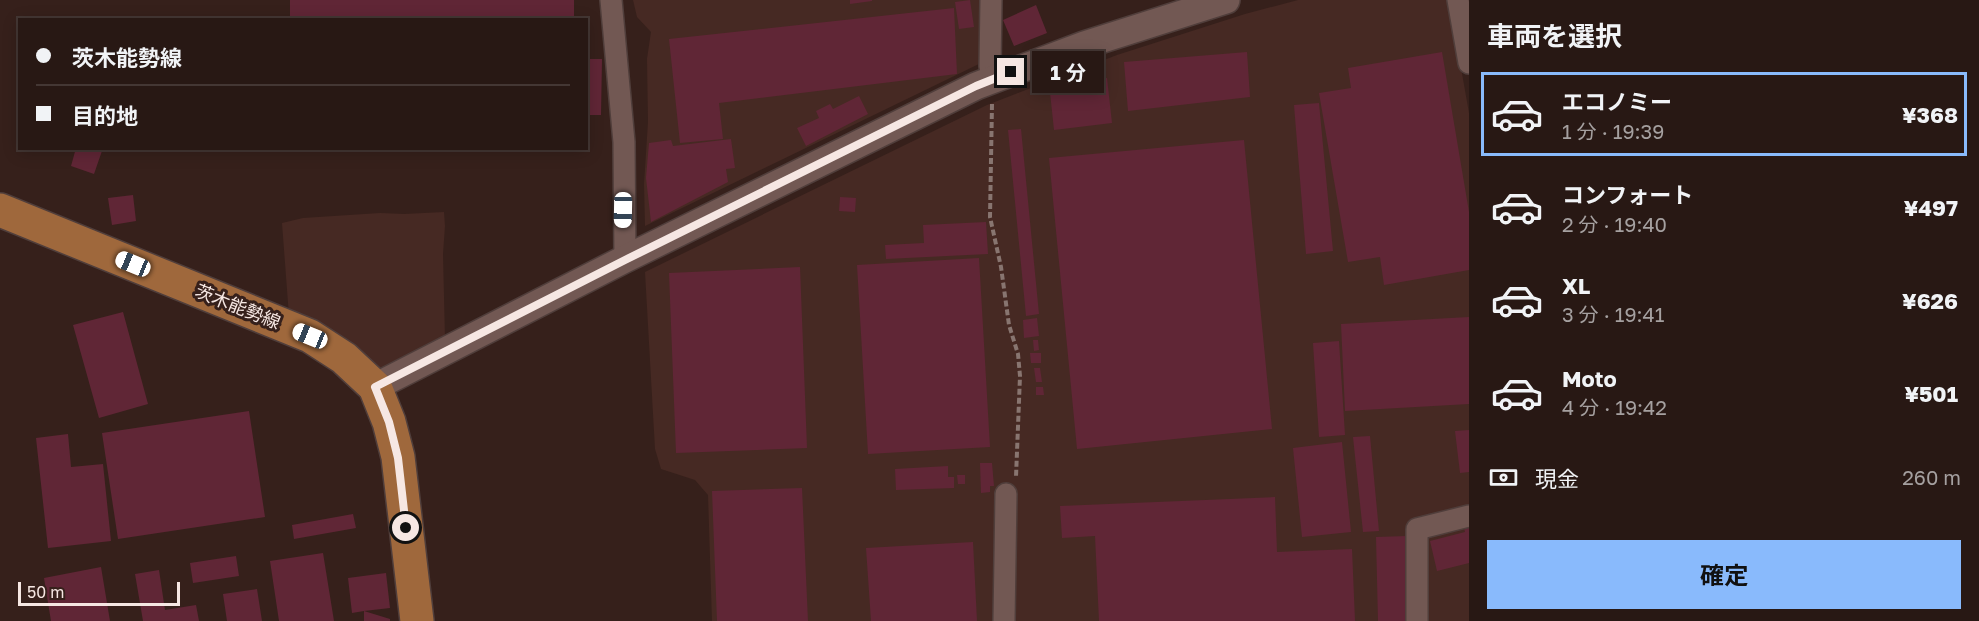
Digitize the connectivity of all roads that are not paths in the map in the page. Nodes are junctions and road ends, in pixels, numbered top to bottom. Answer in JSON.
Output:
{"nodes":[{"id":1,"x":611,"y":0,"type":"edge"},
{"id":2,"x":991,"y":0,"type":"edge"},
{"id":3,"x":1226,"y":0,"type":"edge"},
{"id":4,"x":1458,"y":0,"type":"edge"},
{"id":5,"x":1469,"y":63,"type":"edge"},
{"id":6,"x":992,"y":79,"type":"junction"},
{"id":7,"x":0,"y":210,"type":"edge"},
{"id":8,"x":625,"y":260,"type":"junction"},
{"id":9,"x":375,"y":387,"type":"junction"},
{"id":10,"x":1006,"y":494,"type":"road end"},
{"id":11,"x":1469,"y":516,"type":"edge"},
{"id":12,"x":417,"y":621,"type":"edge"},
{"id":13,"x":1004,"y":621,"type":"edge"},
{"id":14,"x":1417,"y":621,"type":"edge"}],
"edges":[{"from":1,"to":8,"type":"street"},
{"from":2,"to":6,"type":"street"},
{"from":3,"to":6,"type":"street"},
{"from":4,"to":5,"type":"street"},
{"from":6,"to":8,"type":"street"},
{"from":7,"to":9,"type":"main road","name":"茨木能勢線"},
{"from":8,"to":9,"type":"street"},
{"from":9,"to":12,"type":"main road","name":"茨木能勢線"},
{"from":10,"to":13,"type":"street"},
{"from":11,"to":14,"type":"street"}]}
